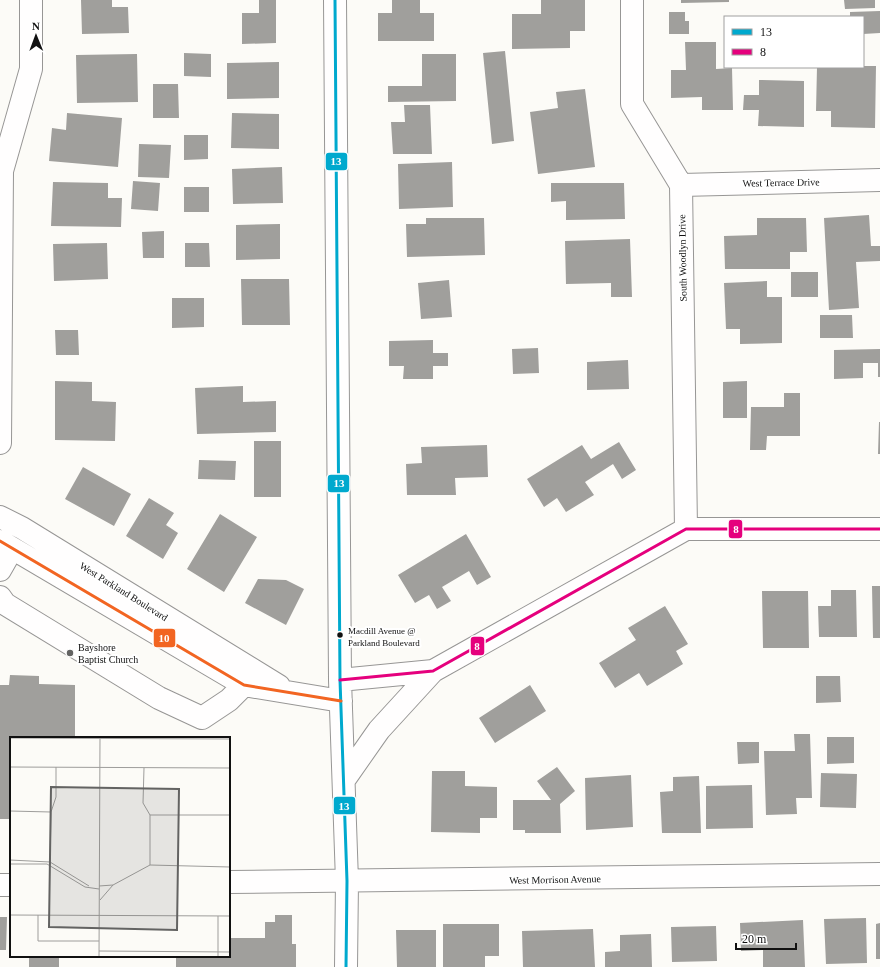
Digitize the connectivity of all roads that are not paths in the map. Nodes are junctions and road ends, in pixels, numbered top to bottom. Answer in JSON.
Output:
{"nodes":[{"id":1,"x":31,"y":0,"type":"edge"},
{"id":2,"x":335,"y":0,"type":"edge"},
{"id":3,"x":632,"y":0,"type":"edge"},
{"id":4,"x":1,"y":171,"type":"edge"},
{"id":5,"x":880,"y":180,"type":"edge"},
{"id":6,"x":681,"y":185,"type":"junction"},
{"id":7,"x":0,"y":442,"type":"edge"},
{"id":8,"x":0,"y":516,"type":"edge"},
{"id":9,"x":686,"y":529,"type":"junction"},
{"id":10,"x":880,"y":529,"type":"edge"},
{"id":11,"x":6,"y":545,"type":"edge"},
{"id":12,"x":0,"y":570,"type":"edge"},
{"id":13,"x":0,"y":597,"type":"edge"},
{"id":14,"x":433,"y":672,"type":"junction"},
{"id":15,"x":244,"y":685,"type":"junction"},
{"id":16,"x":341,"y":690,"type":"junction"},
{"id":17,"x":288,"y":692,"type":"junction"},
{"id":18,"x":344,"y":780,"type":"junction"},
{"id":19,"x":880,"y":874,"type":"edge"},
{"id":20,"x":347,"y":881,"type":"junction"},
{"id":21,"x":230,"y":882,"type":"edge"},
{"id":22,"x":346,"y":967,"type":"edge"}],
"edges":[{"from":1,"to":4,"type":"street"},
{"from":2,"to":16,"type":"street"},
{"from":3,"to":6,"type":"street"},
{"from":4,"to":7,"type":"street"},
{"from":5,"to":6,"type":"street","name":"West Terrace Drive"},
{"from":6,"to":9,"type":"street","name":"South Woodlyn Drive"},
{"from":8,"to":17,"type":"street","name":"West Parkland Boulevard"},
{"from":9,"to":10,"type":"street","name":"West Parkland Boulevard"},
{"from":9,"to":14,"type":"street","name":"West Parkland Boulevard"},
{"from":11,"to":12,"type":"street"},
{"from":11,"to":15,"type":"street","name":"West Parkland Boulevard"},
{"from":13,"to":15,"type":"street"},
{"from":14,"to":16,"type":"street","name":"West Parkland Boulevard"},
{"from":14,"to":18,"type":"street","name":"West Parkland Boulevard"},
{"from":15,"to":17,"type":"street","name":"West Parkland Boulevard"},
{"from":16,"to":17,"type":"street","name":"West Parkland Boulevard"},
{"from":16,"to":18,"type":"street"},
{"from":18,"to":20,"type":"street"},
{"from":19,"to":20,"type":"street","name":"West Morrison Avenue"},
{"from":20,"to":21,"type":"street","name":"West Morrison Avenue"},
{"from":20,"to":22,"type":"street"}]}
